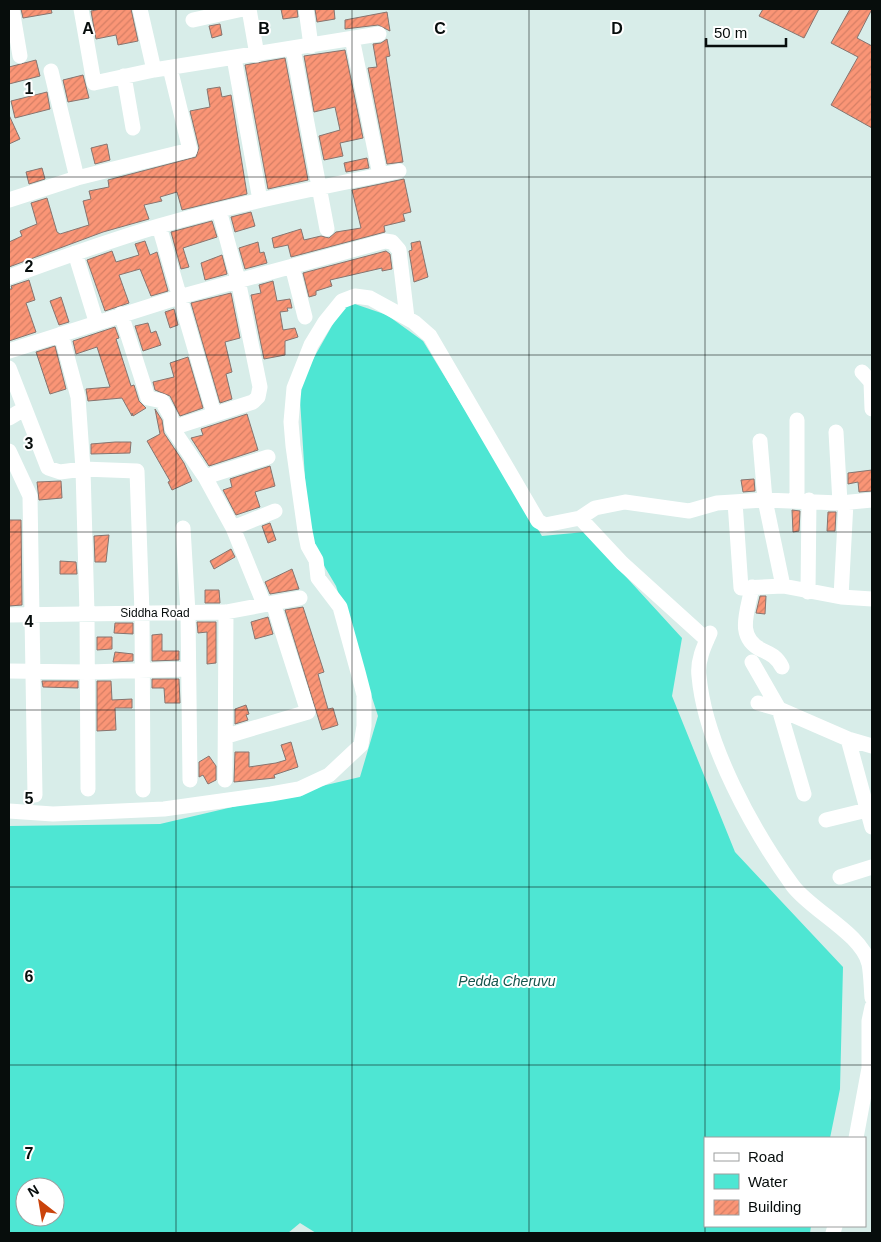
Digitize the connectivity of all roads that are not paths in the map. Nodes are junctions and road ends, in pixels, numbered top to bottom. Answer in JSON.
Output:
{"nodes":[{"id":1,"x":12,"y":9,"type":"edge"},
{"id":2,"x":81,"y":9,"type":"edge"},
{"id":3,"x":140,"y":9,"type":"edge"},
{"id":4,"x":243,"y":9,"type":"edge"},
{"id":5,"x":249,"y":9,"type":"edge"},
{"id":6,"x":306,"y":9,"type":"edge"},
{"id":7,"x":193,"y":20,"type":"dead end"},
{"id":8,"x":379,"y":34,"type":"dead end"},
{"id":9,"x":352,"y":38,"type":"junction"},
{"id":10,"x":311,"y":46,"type":"junction"},
{"id":11,"x":293,"y":49,"type":"junction"},
{"id":12,"x":257,"y":55,"type":"junction"},
{"id":13,"x":20,"y":56,"type":"dead end"},
{"id":14,"x":234,"y":58,"type":"junction"},
{"id":15,"x":170,"y":68,"type":"junction"},
{"id":16,"x":154,"y":70,"type":"junction"},
{"id":17,"x":51,"y":71,"type":"dead end"},
{"id":18,"x":124,"y":76,"type":"junction"},
{"id":19,"x":133,"y":128,"type":"dead end"},
{"id":20,"x":399,"y":171,"type":"dead end"},
{"id":21,"x":380,"y":175,"type":"junction"},
{"id":22,"x":76,"y":178,"type":"junction"},
{"id":23,"x":319,"y":188,"type":"junction"},
{"id":24,"x":10,"y":195,"type":"edge"},
{"id":25,"x":260,"y":200,"type":"junction"},
{"id":26,"x":219,"y":210,"type":"junction"},
{"id":27,"x":160,"y":226,"type":"junction"},
{"id":28,"x":327,"y":230,"type":"dead end"},
{"id":29,"x":75,"y":252,"type":"junction"},
{"id":30,"x":292,"y":266,"type":"junction"},
{"id":31,"x":9,"y":277,"type":"edge"},
{"id":32,"x":238,"y":280,"type":"junction"},
{"id":33,"x":179,"y":297,"type":"junction"},
{"id":34,"x":122,"y":314,"type":"junction"},
{"id":35,"x":305,"y":317,"type":"dead end"},
{"id":36,"x":407,"y":318,"type":"junction"},
{"id":37,"x":96,"y":322,"type":"junction"},
{"id":38,"x":61,"y":334,"type":"junction"},
{"id":39,"x":9,"y":351,"type":"edge"},
{"id":40,"x":9,"y":368,"type":"edge"},
{"id":41,"x":862,"y":372,"type":"dead end"},
{"id":42,"x":24,"y":409,"type":"junction"},
{"id":43,"x":872,"y":409,"type":"edge"},
{"id":44,"x":214,"y":414,"type":"junction"},
{"id":45,"x":9,"y":418,"type":"edge"},
{"id":46,"x":797,"y":420,"type":"dead end"},
{"id":47,"x":172,"y":428,"type":"junction"},
{"id":48,"x":836,"y":432,"type":"dead end"},
{"id":49,"x":760,"y":441,"type":"dead end"},
{"id":50,"x":9,"y":451,"type":"edge"},
{"id":51,"x":268,"y":457,"type":"dead end"},
{"id":52,"x":83,"y":469,"type":"junction"},
{"id":53,"x":205,"y":477,"type":"junction"},
{"id":54,"x":765,"y":500,"type":"junction"},
{"id":55,"x":803,"y":500,"type":"junction"},
{"id":56,"x":872,"y":500,"type":"edge"},
{"id":57,"x":735,"y":502,"type":"junction"},
{"id":58,"x":843,"y":502,"type":"junction"},
{"id":59,"x":275,"y":511,"type":"dead end"},
{"id":60,"x":580,"y":518,"type":"junction"},
{"id":61,"x":183,"y":528,"type":"dead end"},
{"id":62,"x":233,"y":528,"type":"junction"},
{"id":63,"x":783,"y":586,"type":"junction"},
{"id":64,"x":752,"y":587,"type":"junction"},
{"id":65,"x":808,"y":592,"type":"junction"},
{"id":66,"x":300,"y":598,"type":"dead end"},
{"id":67,"x":841,"y":598,"type":"junction"},
{"id":68,"x":872,"y":599,"type":"edge"},
{"id":69,"x":268,"y":604,"type":"junction"},
{"id":70,"x":226,"y":612,"type":"junction"},
{"id":71,"x":87,"y":613,"type":"junction"},
{"id":72,"x":142,"y":613,"type":"junction"},
{"id":73,"x":188,"y":613,"type":"junction"},
{"id":74,"x":31,"y":614,"type":"junction"},
{"id":75,"x":9,"y":615,"type":"edge"},
{"id":76,"x":752,"y":662,"type":"dead end"},
{"id":77,"x":782,"y":667,"type":"dead end"},
{"id":78,"x":142,"y":669,"type":"junction"},
{"id":79,"x":188,"y":669,"type":"junction"},
{"id":80,"x":9,"y":671,"type":"edge"},
{"id":81,"x":33,"y":671,"type":"junction"},
{"id":82,"x":88,"y":672,"type":"junction"},
{"id":83,"x":758,"y":703,"type":"dead end"},
{"id":84,"x":779,"y":709,"type":"junction"},
{"id":85,"x":227,"y":736,"type":"junction"},
{"id":86,"x":848,"y":738,"type":"junction"},
{"id":87,"x":872,"y":746,"type":"edge"},
{"id":88,"x":190,"y":780,"type":"dead end"},
{"id":89,"x":225,"y":780,"type":"dead end"},
{"id":90,"x":88,"y":789,"type":"dead end"},
{"id":91,"x":143,"y":790,"type":"dead end"},
{"id":92,"x":804,"y":794,"type":"dead end"},
{"id":93,"x":35,"y":795,"type":"dead end"},
{"id":94,"x":868,"y":810,"type":"junction"},
{"id":95,"x":9,"y":811,"type":"edge"},
{"id":96,"x":826,"y":820,"type":"dead end"},
{"id":97,"x":872,"y":828,"type":"edge"},
{"id":98,"x":872,"y":867,"type":"edge"},
{"id":99,"x":840,"y":877,"type":"dead end"},
{"id":100,"x":872,"y":998,"type":"edge"},
{"id":101,"x":872,"y":1007,"type":"edge"},
{"id":102,"x":856,"y":1137,"type":"edge"}],
"edges":[{"from":1,"to":13,"type":"street"},
{"from":2,"to":18,"type":"street"},
{"from":3,"to":16,"type":"street"},
{"from":4,"to":7,"type":"street"},
{"from":5,"to":12,"type":"street"},
{"from":6,"to":10,"type":"street"},
{"from":8,"to":9,"type":"street"},
{"from":9,"to":10,"type":"street"},
{"from":9,"to":21,"type":"street"},
{"from":10,"to":11,"type":"street"},
{"from":11,"to":12,"type":"street"},
{"from":11,"to":23,"type":"street"},
{"from":12,"to":14,"type":"street"},
{"from":14,"to":15,"type":"street"},
{"from":14,"to":25,"type":"street"},
{"from":15,"to":16,"type":"street"},
{"from":15,"to":22,"type":"street"},
{"from":16,"to":18,"type":"street"},
{"from":17,"to":22,"type":"street"},
{"from":18,"to":19,"type":"street"},
{"from":20,"to":21,"type":"street"},
{"from":21,"to":23,"type":"street"},
{"from":22,"to":24,"type":"street"},
{"from":23,"to":25,"type":"street"},
{"from":23,"to":28,"type":"street"},
{"from":25,"to":26,"type":"street"},
{"from":26,"to":27,"type":"street"},
{"from":26,"to":32,"type":"street"},
{"from":27,"to":29,"type":"street"},
{"from":27,"to":33,"type":"street"},
{"from":29,"to":31,"type":"street"},
{"from":29,"to":37,"type":"street"},
{"from":30,"to":32,"type":"street"},
{"from":30,"to":35,"type":"street"},
{"from":30,"to":36,"type":"street"},
{"from":32,"to":33,"type":"street"},
{"from":32,"to":44,"type":"street"},
{"from":33,"to":34,"type":"street"},
{"from":33,"to":44,"type":"street"},
{"from":34,"to":37,"type":"street"},
{"from":34,"to":47,"type":"street"},
{"from":36,"to":60,"type":"street"},
{"from":36,"to":95,"type":"street"},
{"from":37,"to":38,"type":"street"},
{"from":38,"to":39,"type":"street"},
{"from":38,"to":52,"type":"street"},
{"from":40,"to":42,"type":"street"},
{"from":41,"to":43,"type":"street"},
{"from":42,"to":45,"type":"street"},
{"from":42,"to":52,"type":"street"},
{"from":44,"to":47,"type":"street"},
{"from":46,"to":55,"type":"street"},
{"from":47,"to":53,"type":"street"},
{"from":48,"to":58,"type":"street"},
{"from":49,"to":54,"type":"street"},
{"from":50,"to":74,"type":"street"},
{"from":51,"to":53,"type":"street"},
{"from":52,"to":71,"type":"street"},
{"from":52,"to":72,"type":"street"},
{"from":53,"to":62,"type":"street"},
{"from":54,"to":55,"type":"street"},
{"from":54,"to":57,"type":"street"},
{"from":54,"to":63,"type":"street"},
{"from":55,"to":58,"type":"street"},
{"from":55,"to":65,"type":"street"},
{"from":56,"to":58,"type":"street"},
{"from":57,"to":60,"type":"street"},
{"from":57,"to":64,"type":"street"},
{"from":58,"to":67,"type":"street"},
{"from":59,"to":62,"type":"street"},
{"from":60,"to":100,"type":"street"},
{"from":61,"to":73,"type":"street"},
{"from":62,"to":69,"type":"street"},
{"from":63,"to":64,"type":"street"},
{"from":63,"to":65,"type":"street"},
{"from":64,"to":77,"type":"street"},
{"from":65,"to":67,"type":"street"},
{"from":66,"to":69,"type":"street","name":"Siddha Road"},
{"from":67,"to":68,"type":"street"},
{"from":69,"to":70,"type":"street","name":"Siddha Road"},
{"from":69,"to":85,"type":"street"},
{"from":70,"to":73,"type":"street","name":"Siddha Road"},
{"from":70,"to":85,"type":"street"},
{"from":71,"to":72,"type":"street","name":"Siddha Road"},
{"from":71,"to":74,"type":"street","name":"Siddha Road"},
{"from":71,"to":82,"type":"street"},
{"from":72,"to":73,"type":"street","name":"Siddha Road"},
{"from":72,"to":78,"type":"street"},
{"from":73,"to":79,"type":"street"},
{"from":74,"to":75,"type":"street","name":"Siddha Road"},
{"from":74,"to":81,"type":"street"},
{"from":76,"to":84,"type":"street"},
{"from":78,"to":79,"type":"street"},
{"from":78,"to":82,"type":"street"},
{"from":78,"to":91,"type":"street"},
{"from":79,"to":88,"type":"street"},
{"from":80,"to":81,"type":"street"},
{"from":81,"to":82,"type":"street"},
{"from":81,"to":93,"type":"street"},
{"from":82,"to":90,"type":"street"},
{"from":83,"to":84,"type":"street"},
{"from":84,"to":86,"type":"street"},
{"from":84,"to":92,"type":"street"},
{"from":85,"to":89,"type":"street"},
{"from":86,"to":87,"type":"street"},
{"from":86,"to":94,"type":"street"},
{"from":94,"to":96,"type":"street"},
{"from":94,"to":97,"type":"street"},
{"from":98,"to":99,"type":"street"},
{"from":101,"to":102,"type":"street"}]}
